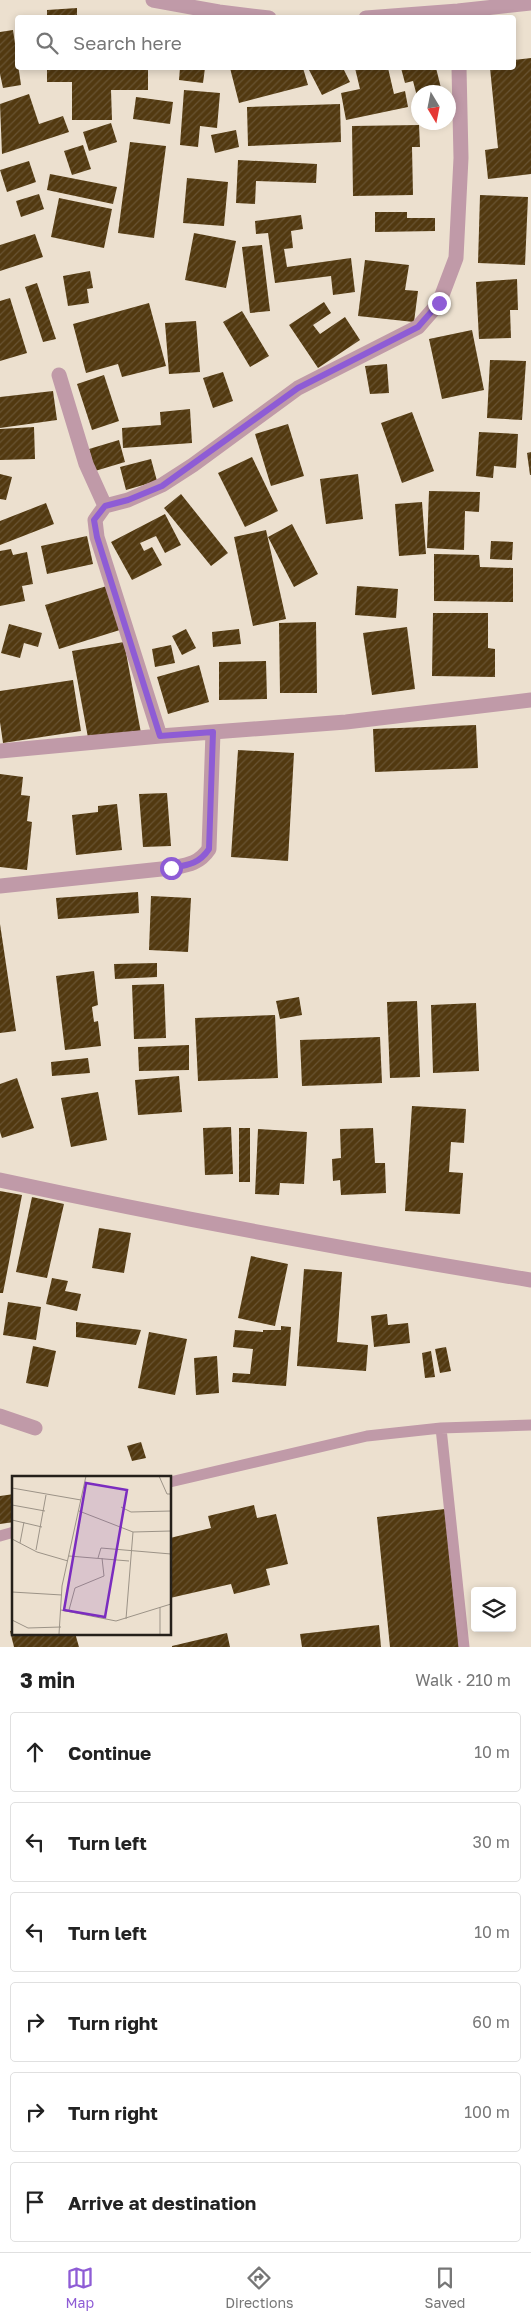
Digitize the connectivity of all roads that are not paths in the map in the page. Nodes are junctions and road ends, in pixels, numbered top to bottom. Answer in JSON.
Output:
{"nodes":[{"id":1,"x":153,"y":0,"type":"edge"},
{"id":2,"x":531,"y":3,"type":"edge"},
{"id":3,"x":458,"y":14,"type":"edge"},
{"id":4,"x":244,"y":15,"type":"edge"},
{"id":5,"x":435,"y":15,"type":"edge"},
{"id":6,"x":459,"y":70,"type":"edge"},
{"id":7,"x":59,"y":375,"type":"dead end"},
{"id":8,"x":105,"y":506,"type":"junction"},
{"id":9,"x":531,"y":700,"type":"edge"},
{"id":10,"x":213,"y":732,"type":"junction"},
{"id":11,"x":160,"y":736,"type":"junction"},
{"id":12,"x":0,"y":751,"type":"edge"},
{"id":13,"x":0,"y":886,"type":"edge"},
{"id":14,"x":0,"y":1180,"type":"edge"},
{"id":15,"x":531,"y":1280,"type":"edge"},
{"id":16,"x":0,"y":1416,"type":"edge"},
{"id":17,"x":531,"y":1425,"type":"edge"},
{"id":18,"x":35,"y":1428,"type":"dead end"},
{"id":19,"x":442,"y":1428,"type":"junction"},
{"id":20,"x":171,"y":1482,"type":"edge"},
{"id":21,"x":464,"y":1647,"type":"edge"}],
"edges":[{"from":1,"to":4,"type":"street"},
{"from":2,"to":3,"type":"street"},
{"from":3,"to":5,"type":"street"},
{"from":6,"to":8,"type":"street"},
{"from":7,"to":8,"type":"street"},
{"from":8,"to":11,"type":"street"},
{"from":9,"to":10,"type":"street"},
{"from":10,"to":11,"type":"street"},
{"from":10,"to":13,"type":"street"},
{"from":11,"to":12,"type":"street"},
{"from":14,"to":15,"type":"street"},
{"from":16,"to":18,"type":"street"},
{"from":17,"to":19,"type":"lane"},
{"from":19,"to":20,"type":"lane"},
{"from":19,"to":21,"type":"lane"}]}
